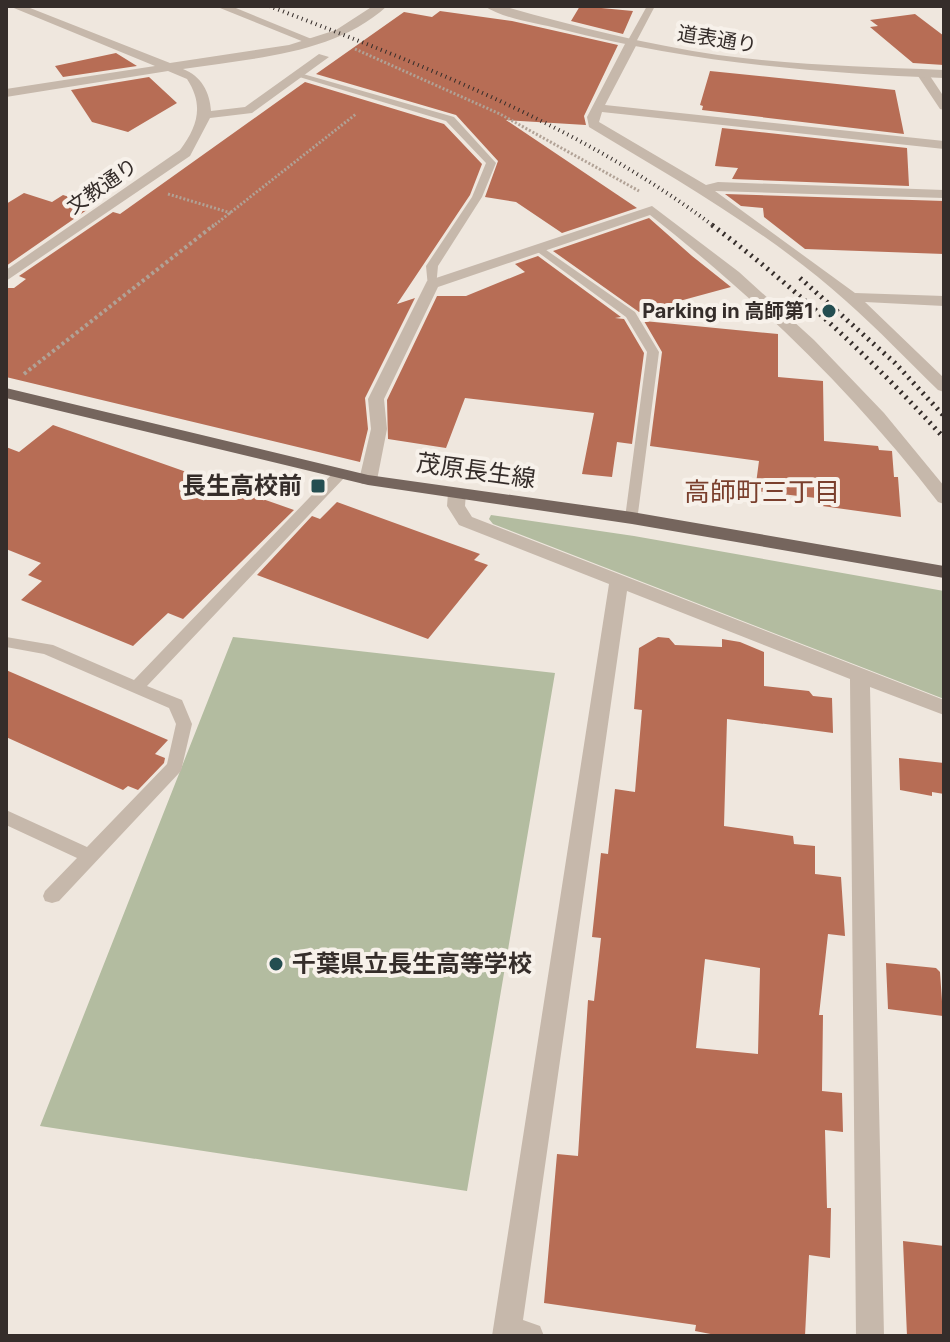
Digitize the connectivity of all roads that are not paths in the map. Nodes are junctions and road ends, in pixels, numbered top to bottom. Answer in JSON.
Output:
{"nodes":[{"id":1,"x":15,"y":6,"type":"edge"},
{"id":2,"x":221,"y":6,"type":"edge"},
{"id":3,"x":381,"y":6,"type":"edge"},
{"id":4,"x":490,"y":6,"type":"edge"},
{"id":5,"x":651,"y":6,"type":"edge"},
{"id":6,"x":313,"y":42,"type":"junction"},
{"id":7,"x":632,"y":42,"type":"junction"},
{"id":8,"x":323,"y":57,"type":"dead end"},
{"id":9,"x":167,"y":65,"type":"junction"},
{"id":10,"x":922,"y":73,"type":"junction"},
{"id":11,"x":299,"y":74,"type":"junction"},
{"id":12,"x":944,"y":74,"type":"edge"},
{"id":13,"x":9,"y":91,"type":"edge"},
{"id":14,"x":944,"y":106,"type":"edge"},
{"id":15,"x":598,"y":108,"type":"junction"},
{"id":16,"x":207,"y":115,"type":"junction"},
{"id":17,"x":944,"y":145,"type":"edge"},
{"id":18,"x":704,"y":190,"type":"junction"},
{"id":19,"x":944,"y":194,"type":"edge"},
{"id":20,"x":539,"y":248,"type":"junction"},
{"id":21,"x":9,"y":273,"type":"edge"},
{"id":22,"x":432,"y":284,"type":"junction"},
{"id":23,"x":851,"y":297,"type":"junction"},
{"id":24,"x":944,"y":301,"type":"edge"},
{"id":25,"x":944,"y":387,"type":"edge"},
{"id":26,"x":10,"y":388,"type":"edge"},
{"id":27,"x":339,"y":475,"type":"junction"},
{"id":28,"x":368,"y":480,"type":"junction"},
{"id":29,"x":457,"y":493,"type":"junction"},
{"id":30,"x":944,"y":498,"type":"edge"},
{"id":31,"x":632,"y":518,"type":"junction"},
{"id":32,"x":944,"y":572,"type":"edge"},
{"id":33,"x":619,"y":583,"type":"junction"},
{"id":34,"x":6,"y":642,"type":"edge"},
{"id":35,"x":860,"y":676,"type":"junction"},
{"id":36,"x":136,"y":688,"type":"junction"},
{"id":37,"x":944,"y":708,"type":"edge"},
{"id":38,"x":6,"y":817,"type":"edge"},
{"id":39,"x":89,"y":856,"type":"junction"},
{"id":40,"x":52,"y":896,"type":"dead end"},
{"id":41,"x":514,"y":1335,"type":"edge"},
{"id":42,"x":870,"y":1336,"type":"edge"}],
"edges":[{"from":1,"to":9,"type":"street"},
{"from":2,"to":6,"type":"street"},
{"from":3,"to":6,"type":"street"},
{"from":4,"to":7,"type":"street","name":"道表通り"},
{"from":5,"to":7,"type":"lane"},
{"from":6,"to":9,"type":"street"},
{"from":7,"to":10,"type":"street","name":"道表通り"},
{"from":7,"to":15,"type":"street"},
{"from":8,"to":11,"type":"street"},
{"from":9,"to":13,"type":"street"},
{"from":9,"to":16,"type":"street"},
{"from":10,"to":12,"type":"street","name":"道表通り"},
{"from":10,"to":14,"type":"street"},
{"from":11,"to":16,"type":"street"},
{"from":11,"to":22,"type":"lane"},
{"from":15,"to":17,"type":"street"},
{"from":15,"to":18,"type":"street"},
{"from":16,"to":21,"type":"street","name":"文教通り"},
{"from":18,"to":19,"type":"street"},
{"from":18,"to":23,"type":"street"},
{"from":20,"to":22,"type":"street"},
{"from":20,"to":30,"type":"street"},
{"from":20,"to":31,"type":"lane"},
{"from":22,"to":28,"type":"street"},
{"from":23,"to":24,"type":"street"},
{"from":23,"to":25,"type":"street"},
{"from":26,"to":27,"type":"main road","name":"茂原長生線"},
{"from":27,"to":28,"type":"main road","name":"茂原長生線"},
{"from":27,"to":36,"type":"lane"},
{"from":28,"to":29,"type":"main road","name":"茂原長生線"},
{"from":29,"to":31,"type":"main road","name":"茂原長生線"},
{"from":29,"to":33,"type":"street"},
{"from":31,"to":32,"type":"main road","name":"茂原長生線"},
{"from":33,"to":35,"type":"street"},
{"from":33,"to":41,"type":"street"},
{"from":34,"to":36,"type":"lane"},
{"from":35,"to":37,"type":"street"},
{"from":35,"to":42,"type":"street"},
{"from":36,"to":39,"type":"lane"},
{"from":38,"to":39,"type":"lane"},
{"from":39,"to":40,"type":"lane"}]}
